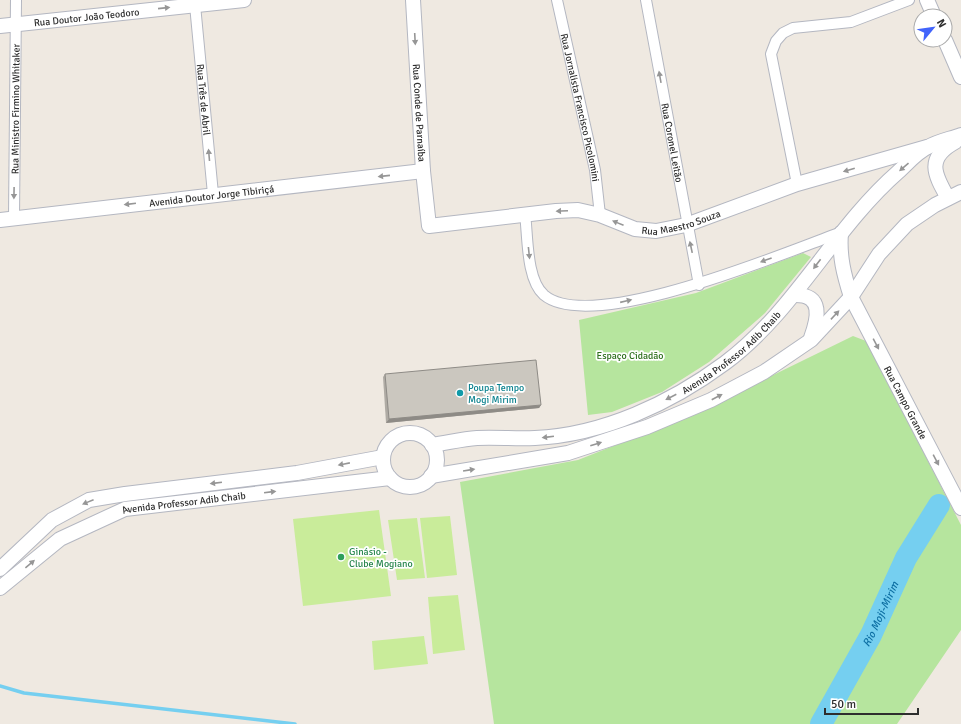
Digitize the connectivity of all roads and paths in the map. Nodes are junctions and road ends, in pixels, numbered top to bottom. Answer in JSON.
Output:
{"nodes":[{"id":1,"x":16,"y":0,"type":"edge"},
{"id":2,"x":244,"y":0,"type":"edge"},
{"id":3,"x":413,"y":0,"type":"edge"},
{"id":4,"x":557,"y":0,"type":"edge"},
{"id":5,"x":646,"y":0,"type":"edge"},
{"id":6,"x":909,"y":0,"type":"edge"},
{"id":7,"x":194,"y":5,"type":"junction"},
{"id":8,"x":16,"y":24,"type":"junction"},
{"id":9,"x":0,"y":26,"type":"edge"},
{"id":10,"x":948,"y":48,"type":"edge"},
{"id":11,"x":961,"y":77,"type":"edge"},
{"id":12,"x":961,"y":135,"type":"edge"},
{"id":13,"x":961,"y":139,"type":"edge"},
{"id":14,"x":927,"y":147,"type":"junction"},
{"id":15,"x":423,"y":171,"type":"junction"},
{"id":16,"x":797,"y":184,"type":"junction"},
{"id":17,"x":961,"y":192,"type":"edge"},
{"id":18,"x":213,"y":194,"type":"junction"},
{"id":19,"x":948,"y":198,"type":"junction"},
{"id":20,"x":525,"y":214,"type":"junction"},
{"id":21,"x":600,"y":216,"type":"junction"},
{"id":22,"x":14,"y":218,"type":"junction"},
{"id":23,"x":0,"y":220,"type":"edge"},
{"id":24,"x":686,"y":225,"type":"junction"},
{"id":25,"x":428,"y":226,"type":"joint"},
{"id":26,"x":842,"y":232,"type":"junction"},
{"id":27,"x":699,"y":285,"type":"junction"},
{"id":28,"x":794,"y":295,"type":"junction"},
{"id":29,"x":851,"y":298,"type":"junction"},
{"id":30,"x":811,"y":340,"type":"junction"},
{"id":31,"x":432,"y":445,"type":"junction"},
{"id":32,"x":383,"y":457,"type":"junction"},
{"id":33,"x":431,"y":476,"type":"junction"},
{"id":34,"x":390,"y":478,"type":"junction"},
{"id":35,"x":961,"y":508,"type":"edge"},
{"id":36,"x":0,"y":569,"type":"edge"},
{"id":37,"x":0,"y":588,"type":"edge"}],
"edges":[{"from":1,"to":8,"type":"street","name":"Rua Ministro Firmino Whitaker"},
{"from":2,"to":7,"type":"main road","name":"Rua Doutor João Teodoro"},
{"from":3,"to":15,"type":"main road","name":"Rua Conde de Parnaíba","one_way":true},
{"from":4,"to":21,"type":"street","name":"Rua Jornalista Francisco Picolomini"},
{"from":24,"to":5,"type":"street","name":"Rua Coronel Leitão","one_way":true},
{"from":6,"to":16,"type":"street"},
{"from":8,"to":7,"type":"main road","name":"Rua Doutor João Teodoro","one_way":true},
{"from":18,"to":7,"type":"street","name":"Rua Três de Abril","one_way":true},
{"from":8,"to":9,"type":"main road","name":"Rua Doutor João Teodoro"},
{"from":8,"to":22,"type":"street","name":"Rua Ministro Firmino Whitaker","one_way":true},
{"from":10,"to":11,"type":"main road"},
{"from":12,"to":14,"type":"main road","name":"Avenida Professor Adib Chaib"},
{"from":13,"to":19,"type":"main road"},
{"from":14,"to":16,"type":"main road","name":"Rua Maestro Souza","one_way":true},
{"from":14,"to":26,"type":"main road","name":"Avenida Professor Adib Chaib","one_way":true},
{"from":15,"to":18,"type":"main road","name":"Avenida Doutor Jorge Tibiriçá","one_way":true},
{"from":15,"to":25,"type":"main road","name":"Rua Conde de Parnaíba"},
{"from":16,"to":24,"type":"main road","name":"Rua Maestro Souza"},
{"from":17,"to":19,"type":"main road","name":"Avenida Professor Adib Chaib"},
{"from":18,"to":22,"type":"main road","name":"Avenida Doutor Jorge Tibiriçá","one_way":true},
{"from":19,"to":29,"type":"main road","name":"Avenida Professor Adib Chaib"},
{"from":21,"to":20,"type":"main road","name":"Rua Maestro Souza","one_way":true},
{"from":20,"to":25,"type":"main road","name":"Rua Maestro Souza"},
{"from":20,"to":27,"type":"street","one_way":true},
{"from":24,"to":21,"type":"main road","name":"Rua Maestro Souza","one_way":true},
{"from":22,"to":23,"type":"main road","name":"Avenida Doutor Jorge Tibiriçá"},
{"from":27,"to":24,"type":"street","name":"Rua Coronel Leitão","one_way":true},
{"from":26,"to":27,"type":"street","one_way":true},
{"from":26,"to":28,"type":"main road","name":"Avenida Professor Adib Chaib","one_way":true},
{"from":26,"to":29,"type":"main road","name":"Rua Campo Grande"},
{"from":28,"to":30,"type":"main road"},
{"from":28,"to":31,"type":"main road","name":"Avenida Professor Adib Chaib","one_way":true},
{"from":30,"to":29,"type":"main road","name":"Avenida Professor Adib Chaib","one_way":true},
{"from":29,"to":35,"type":"main road","name":"Rua Campo Grande","one_way":true},
{"from":33,"to":30,"type":"main road","name":"Avenida Professor Adib Chaib","one_way":true},
{"from":31,"to":32,"type":"main road"},
{"from":31,"to":33,"type":"main road"},
{"from":32,"to":34,"type":"main road"},
{"from":32,"to":36,"type":"main road","name":"Avenida Professor Adib Chaib","one_way":true},
{"from":33,"to":34,"type":"main road"},
{"from":37,"to":34,"type":"main road","name":"Avenida Professor Adib Chaib","one_way":true}]}
